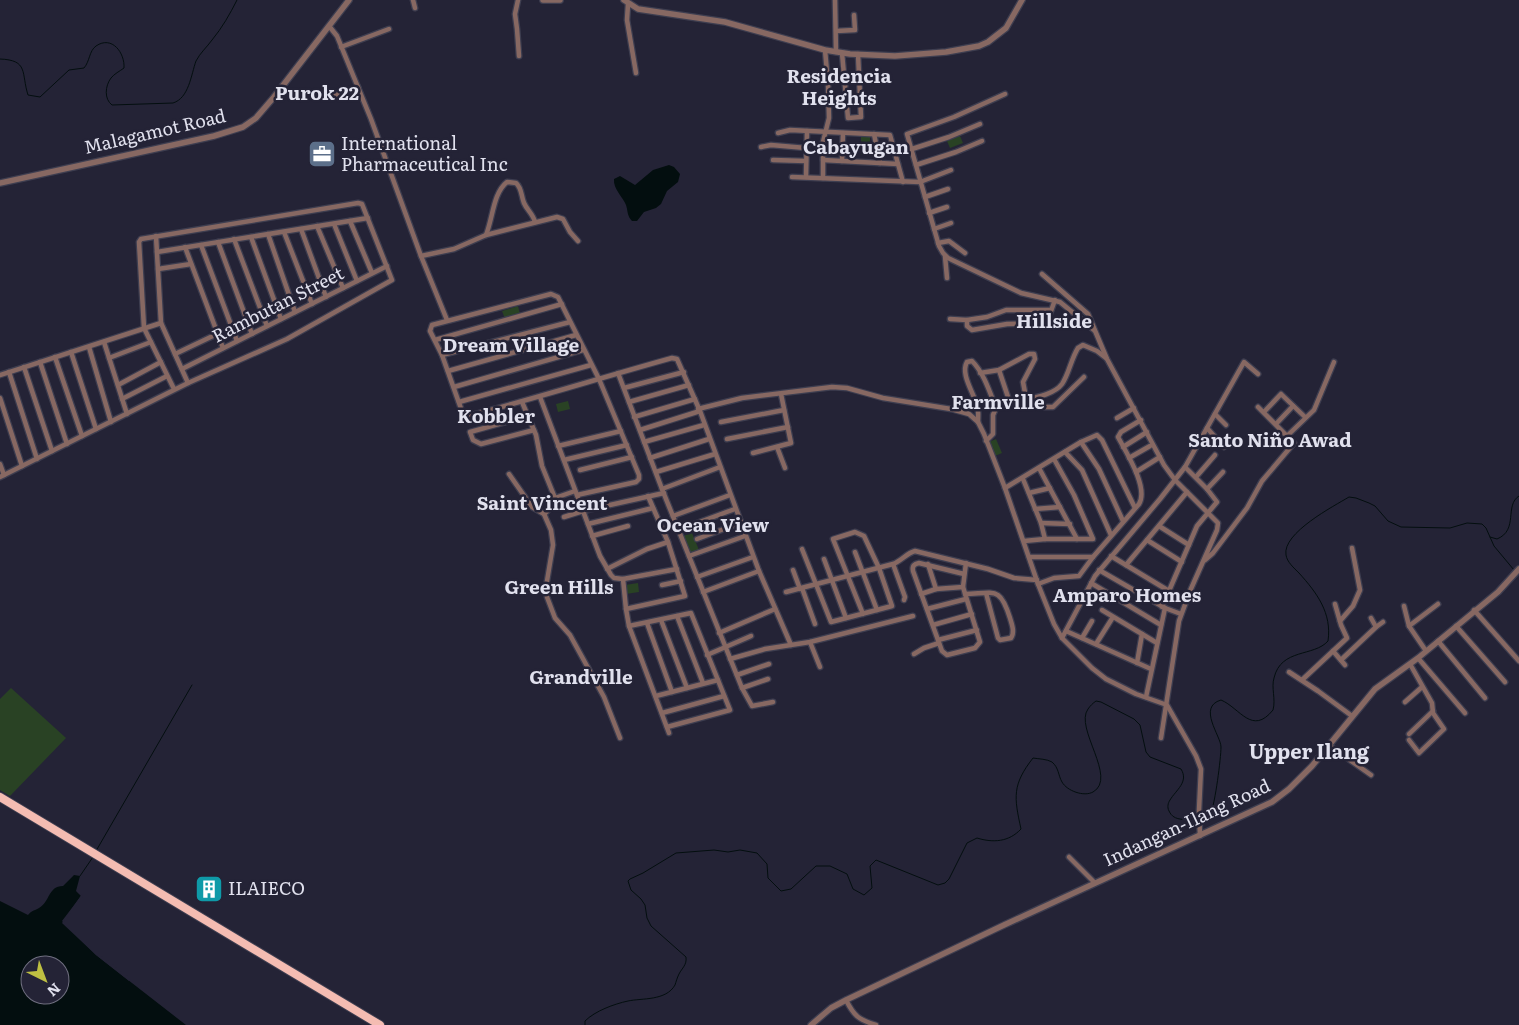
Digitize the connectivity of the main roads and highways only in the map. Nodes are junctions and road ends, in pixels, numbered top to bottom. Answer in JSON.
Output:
{"nodes":[{"id":1,"x":0,"y":797,"type":"edge"},
{"id":2,"x":380,"y":1025,"type":"edge"}],
"edges":[{"from":1,"to":2,"type":"highway"}]}
